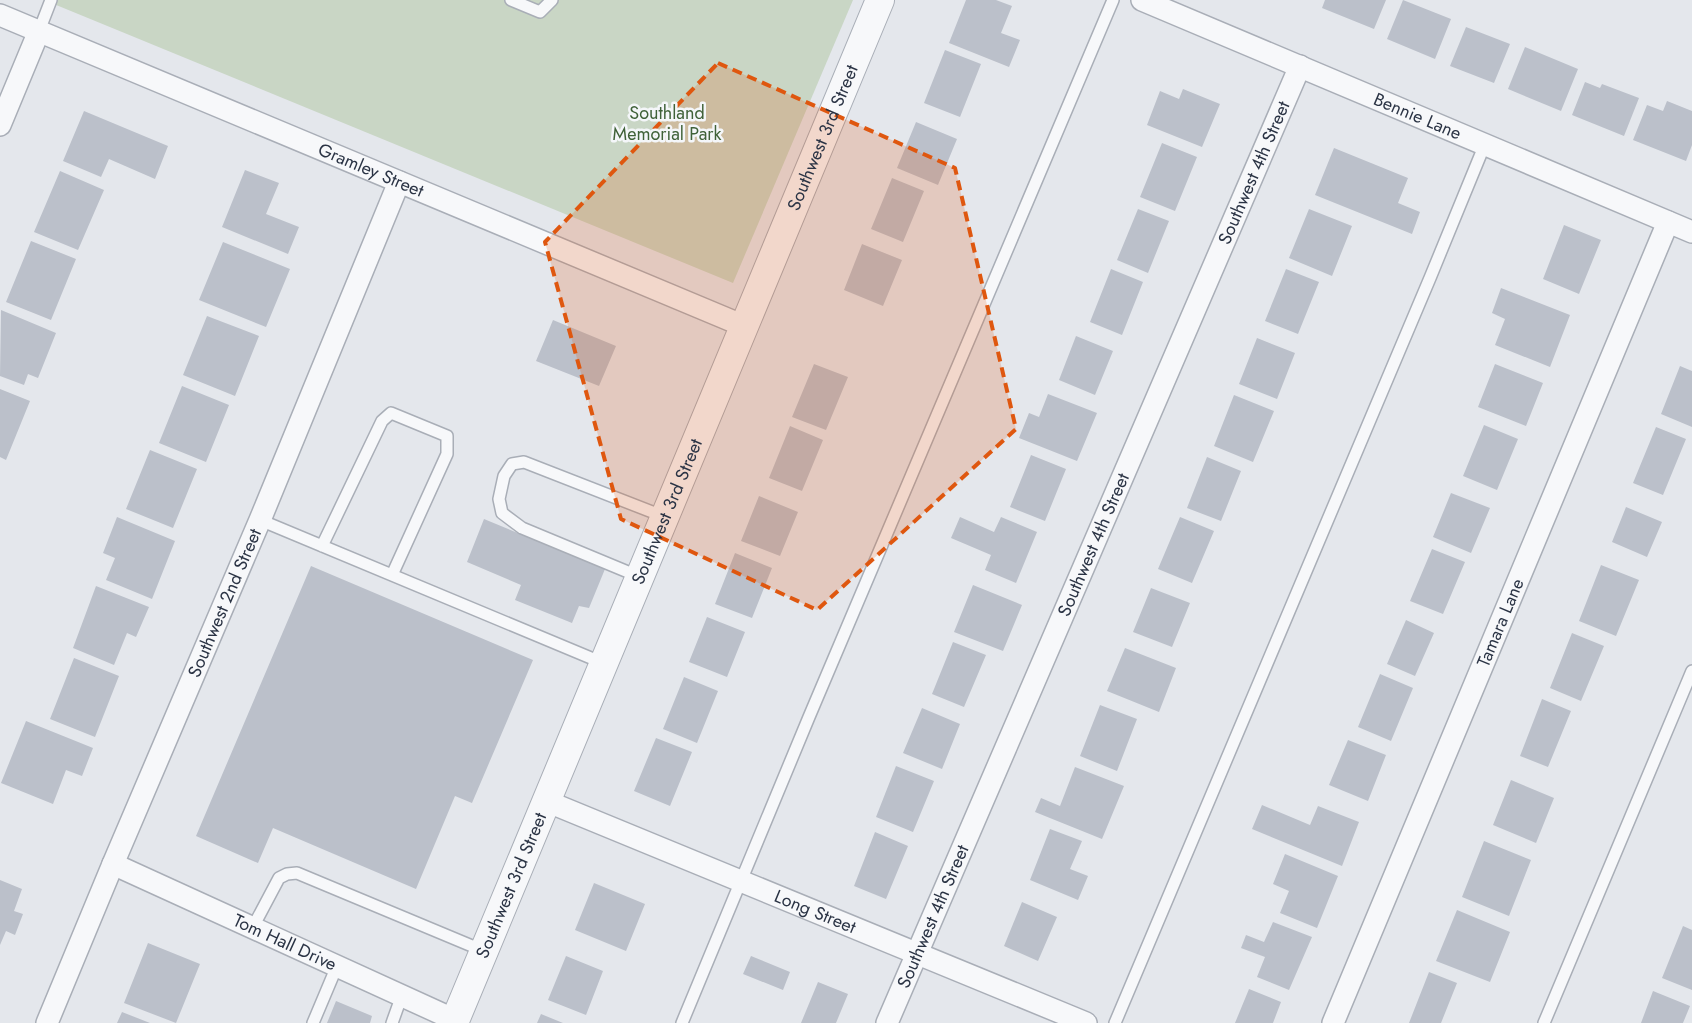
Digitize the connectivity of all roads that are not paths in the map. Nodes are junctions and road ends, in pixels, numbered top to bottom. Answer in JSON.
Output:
{"nodes":[{"id":1,"x":51,"y":0,"type":"edge"},
{"id":2,"x":510,"y":0,"type":"edge"},
{"id":3,"x":552,"y":0,"type":"edge"},
{"id":4,"x":880,"y":0,"type":"edge"},
{"id":5,"x":1113,"y":0,"type":"edge"},
{"id":6,"x":1142,"y":0,"type":"edge"},
{"id":7,"x":0,"y":14,"type":"edge"},
{"id":8,"x":39,"y":31,"type":"junction"},
{"id":9,"x":1300,"y":66,"type":"junction"},
{"id":10,"x":0,"y":125,"type":"edge"},
{"id":11,"x":1485,"y":144,"type":"junction"},
{"id":12,"x":399,"y":182,"type":"junction"},
{"id":13,"x":1668,"y":222,"type":"junction"},
{"id":14,"x":1692,"y":232,"type":"edge"},
{"id":15,"x":744,"y":326,"type":"junction"},
{"id":16,"x":665,"y":516,"type":"junction"},
{"id":17,"x":260,"y":520,"type":"junction"},
{"id":18,"x":322,"y":546,"type":"junction"},
{"id":19,"x":392,"y":575,"type":"junction"},
{"id":20,"x":640,"y":577,"type":"junction"},
{"id":21,"x":605,"y":664,"type":"junction"},
{"id":22,"x":1692,"y":671,"type":"edge"},
{"id":23,"x":546,"y":801,"type":"junction"},
{"id":24,"x":113,"y":864,"type":"junction"},
{"id":25,"x":741,"y":882,"type":"junction"},
{"id":26,"x":253,"y":927,"type":"junction"},
{"id":27,"x":484,"y":951,"type":"junction"},
{"id":28,"x":916,"y":954,"type":"junction"},
{"id":29,"x":337,"y":966,"type":"junction"},
{"id":30,"x":402,"y":995,"type":"junction"},
{"id":31,"x":455,"y":1022,"type":"edge"},
{"id":32,"x":47,"y":1023,"type":"edge"},
{"id":33,"x":313,"y":1023,"type":"edge"},
{"id":34,"x":392,"y":1023,"type":"edge"},
{"id":35,"x":682,"y":1023,"type":"edge"},
{"id":36,"x":887,"y":1023,"type":"edge"},
{"id":37,"x":1086,"y":1023,"type":"edge"},
{"id":38,"x":1115,"y":1023,"type":"edge"},
{"id":39,"x":1333,"y":1023,"type":"edge"},
{"id":40,"x":1544,"y":1023,"type":"edge"}],
"edges":[{"from":1,"to":8,"type":"lane"},
{"from":2,"to":3,"type":"lane"},
{"from":4,"to":15,"type":"street","name":"Southwest 3rd Street"},
{"from":5,"to":25,"type":"lane"},
{"from":6,"to":9,"type":"street","name":"Bennie Lane"},
{"from":7,"to":8,"type":"street","name":"Gramley Street"},
{"from":8,"to":10,"type":"street"},
{"from":8,"to":12,"type":"street","name":"Gramley Street"},
{"from":9,"to":11,"type":"street","name":"Bennie Lane"},
{"from":9,"to":28,"type":"street","name":"Southwest 4th Street"},
{"from":11,"to":13,"type":"street","name":"Bennie Lane"},
{"from":11,"to":38,"type":"lane"},
{"from":12,"to":15,"type":"street","name":"Gramley Street"},
{"from":12,"to":17,"type":"street","name":"Southwest 2nd Street"},
{"from":13,"to":14,"type":"street","name":"Bennie Lane"},
{"from":13,"to":39,"type":"street","name":"Tamara Lane"},
{"from":15,"to":16,"type":"street","name":"Southwest 3rd Street"},
{"from":16,"to":20,"type":"street","name":"Southwest 3rd Street"},
{"from":16,"to":20,"type":"lane"},
{"from":17,"to":18,"type":"lane"},
{"from":17,"to":24,"type":"street","name":"Southwest 2nd Street"},
{"from":18,"to":19,"type":"lane"},
{"from":18,"to":19,"type":"lane"},
{"from":19,"to":21,"type":"lane"},
{"from":20,"to":21,"type":"street","name":"Southwest 3rd Street"},
{"from":21,"to":23,"type":"street","name":"Southwest 3rd Street"},
{"from":22,"to":40,"type":"lane"},
{"from":23,"to":25,"type":"street","name":"Long Street"},
{"from":23,"to":27,"type":"street","name":"Southwest 3rd Street"},
{"from":24,"to":26,"type":"street","name":"Tom Hall Drive"},
{"from":24,"to":32,"type":"street","name":"Southwest 2nd Street"},
{"from":25,"to":28,"type":"street","name":"Long Street"},
{"from":25,"to":35,"type":"lane"},
{"from":26,"to":27,"type":"lane"},
{"from":26,"to":29,"type":"street","name":"Tom Hall Drive"},
{"from":27,"to":31,"type":"street","name":"Southwest 3rd Street"},
{"from":28,"to":36,"type":"street","name":"Southwest 4th Street"},
{"from":28,"to":37,"type":"street","name":"Long Street"},
{"from":29,"to":30,"type":"street","name":"Tom Hall Drive"},
{"from":29,"to":33,"type":"lane"},
{"from":30,"to":31,"type":"street","name":"Tom Hall Drive"},
{"from":30,"to":34,"type":"lane"}]}
